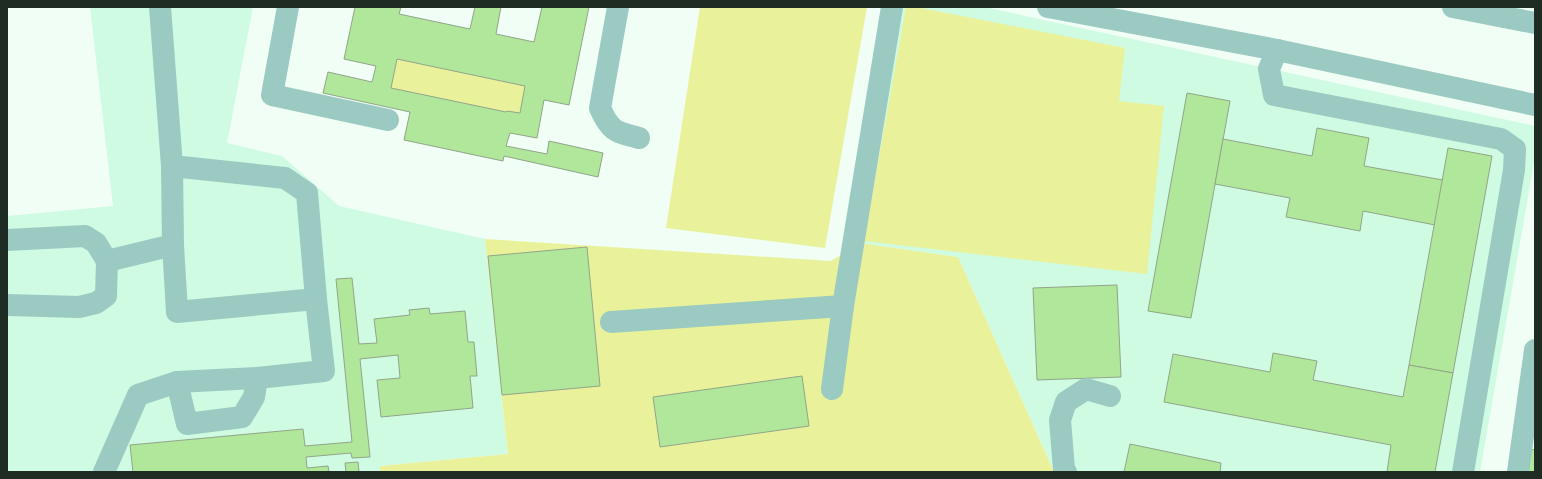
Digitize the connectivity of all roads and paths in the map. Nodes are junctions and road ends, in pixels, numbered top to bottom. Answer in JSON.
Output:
{"nodes":[{"id":1,"x":160,"y":7,"type":"edge"},
{"id":2,"x":288,"y":7,"type":"edge"},
{"id":3,"x":618,"y":7,"type":"edge"},
{"id":4,"x":892,"y":7,"type":"edge"},
{"id":5,"x":1048,"y":7,"type":"edge"},
{"id":6,"x":1453,"y":7,"type":"edge"},
{"id":7,"x":1535,"y":24,"type":"edge"},
{"id":8,"x":1277,"y":50,"type":"junction"},
{"id":9,"x":1535,"y":105,"type":"edge"},
{"id":10,"x":388,"y":120,"type":"dead end"},
{"id":11,"x":639,"y":138,"type":"dead end"},
{"id":12,"x":172,"y":166,"type":"junction"},
{"id":13,"x":7,"y":240,"type":"edge"},
{"id":14,"x":173,"y":245,"type":"junction"},
{"id":15,"x":107,"y":261,"type":"junction"},
{"id":16,"x":316,"y":299,"type":"junction"},
{"id":17,"x":7,"y":305,"type":"edge"},
{"id":18,"x":843,"y":306,"type":"junction"},
{"id":19,"x":611,"y":322,"type":"dead end"},
{"id":20,"x":1535,"y":350,"type":"edge"},
{"id":21,"x":257,"y":378,"type":"junction"},
{"id":22,"x":177,"y":382,"type":"junction"},
{"id":23,"x":832,"y":389,"type":"dead end"},
{"id":24,"x":1110,"y":396,"type":"dead end"},
{"id":25,"x":1529,"y":441,"type":"edge"},
{"id":26,"x":104,"y":472,"type":"edge"},
{"id":27,"x":1066,"y":472,"type":"edge"},
{"id":28,"x":1463,"y":472,"type":"edge"},
{"id":29,"x":1518,"y":472,"type":"edge"}],
"edges":[{"from":1,"to":12,"type":"street"},
{"from":2,"to":10,"type":"street"},
{"from":3,"to":11,"type":"street"},
{"from":4,"to":18,"type":"street"},
{"from":5,"to":8,"type":"street"},
{"from":6,"to":7,"type":"street"},
{"from":8,"to":9,"type":"street"},
{"from":8,"to":28,"type":"street"},
{"from":12,"to":14,"type":"street"},
{"from":12,"to":16,"type":"street"},
{"from":13,"to":15,"type":"street"},
{"from":14,"to":15,"type":"street"},
{"from":14,"to":16,"type":"street"},
{"from":15,"to":17,"type":"street"},
{"from":16,"to":21,"type":"street"},
{"from":18,"to":19,"type":"street"},
{"from":18,"to":23,"type":"street"},
{"from":20,"to":25,"type":"street"},
{"from":21,"to":22,"type":"street"},
{"from":21,"to":22,"type":"street"},
{"from":22,"to":26,"type":"street"},
{"from":24,"to":27,"type":"street"},
{"from":25,"to":29,"type":"street"}]}
